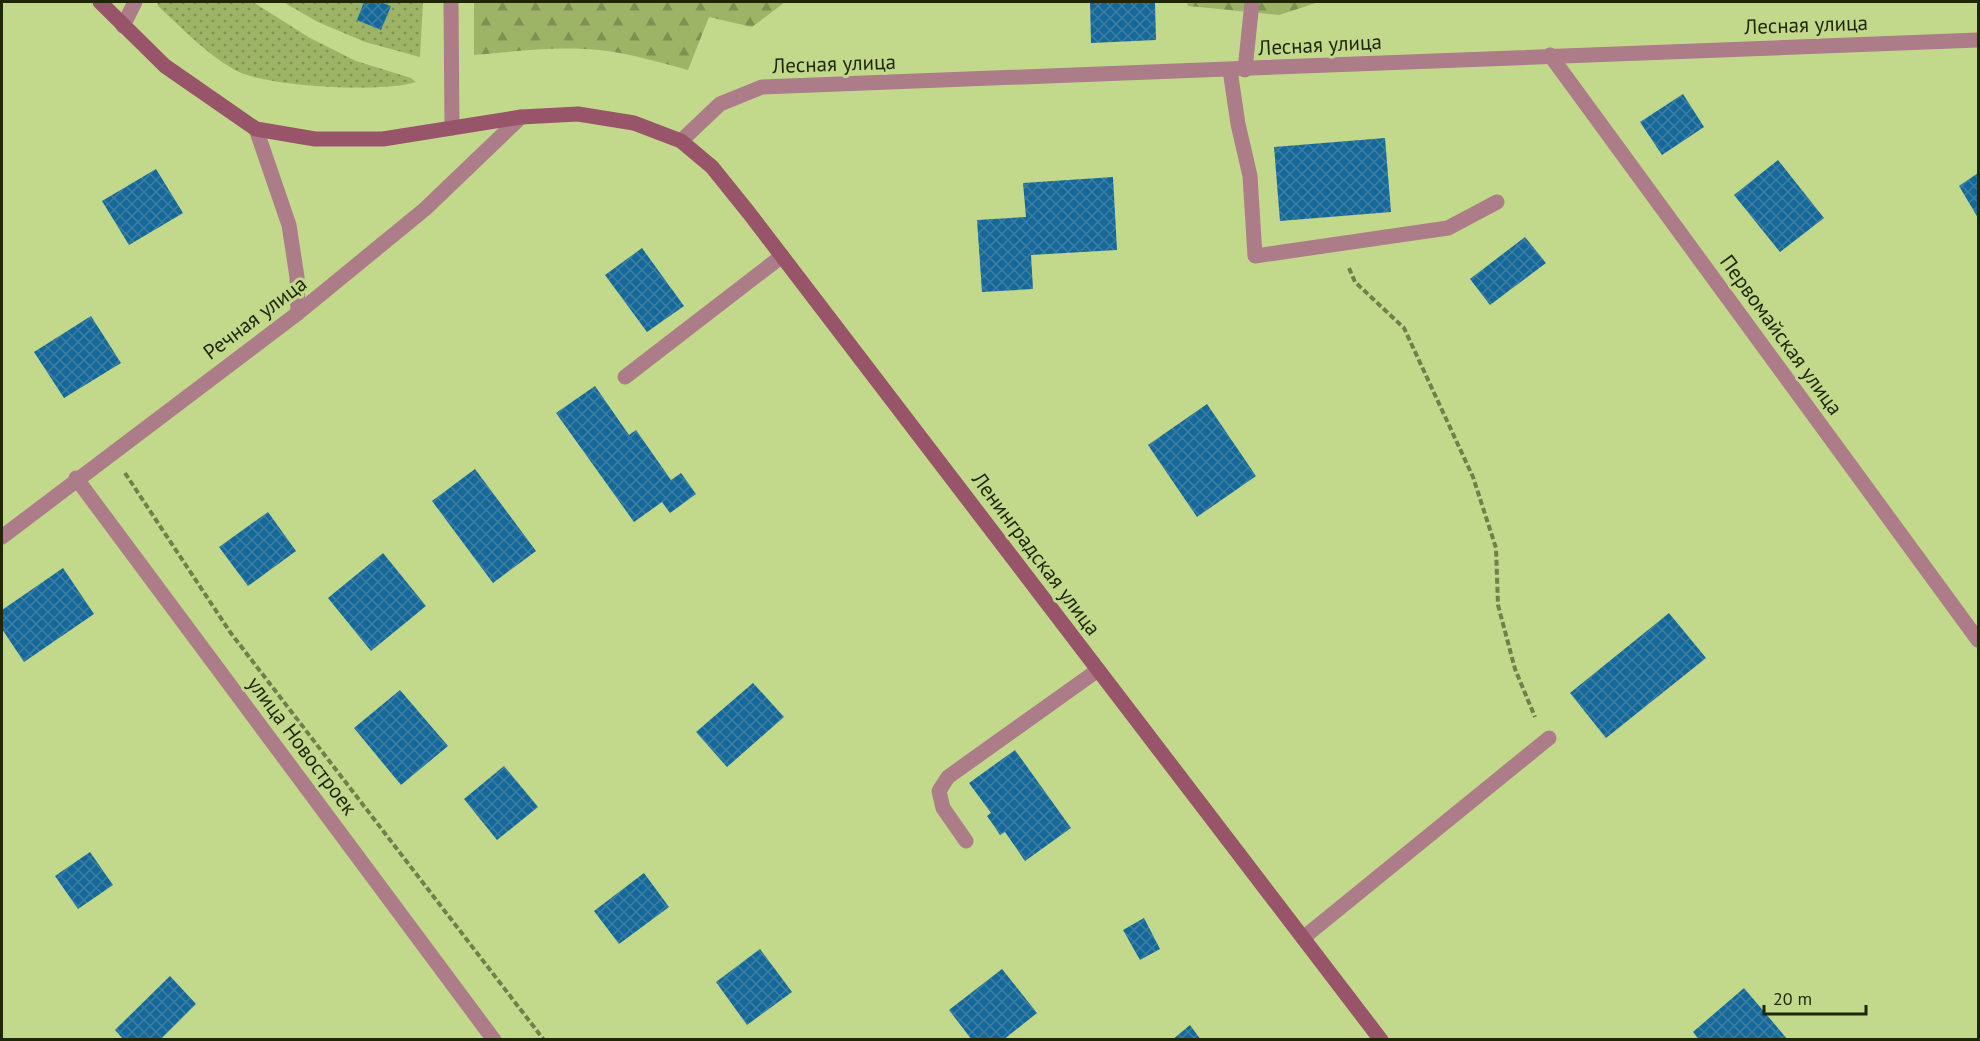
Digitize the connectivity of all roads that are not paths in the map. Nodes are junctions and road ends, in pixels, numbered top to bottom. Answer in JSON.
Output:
{"nodes":[{"id":1,"x":100,"y":2,"type":"edge"},
{"id":2,"x":135,"y":2,"type":"edge"},
{"id":3,"x":452,"y":2,"type":"edge"},
{"id":4,"x":1252,"y":2,"type":"edge"},
{"id":5,"x":123,"y":26,"type":"junction"},
{"id":6,"x":1978,"y":40,"type":"edge"},
{"id":7,"x":1550,"y":55,"type":"junction"},
{"id":8,"x":1237,"y":70,"type":"junction"},
{"id":9,"x":521,"y":117,"type":"junction"},
{"id":10,"x":452,"y":128,"type":"junction"},
{"id":11,"x":256,"y":129,"type":"junction"},
{"id":12,"x":681,"y":141,"type":"junction"},
{"id":13,"x":1497,"y":202,"type":"dead end"},
{"id":14,"x":782,"y":256,"type":"junction"},
{"id":15,"x":298,"y":313,"type":"junction"},
{"id":16,"x":625,"y":377,"type":"dead end"},
{"id":17,"x":76,"y":478,"type":"junction"},
{"id":18,"x":2,"y":537,"type":"edge"},
{"id":19,"x":1978,"y":640,"type":"edge"},
{"id":20,"x":1098,"y":670,"type":"junction"},
{"id":21,"x":1549,"y":738,"type":"road end"},
{"id":22,"x":966,"y":841,"type":"dead end"},
{"id":23,"x":1303,"y":939,"type":"junction"},
{"id":24,"x":494,"y":1040,"type":"edge"},
{"id":25,"x":1381,"y":1040,"type":"edge"}],
"edges":[{"from":1,"to":5,"type":"main road"},
{"from":2,"to":5,"type":"street"},
{"from":3,"to":10,"type":"street"},
{"from":4,"to":8,"type":"street"},
{"from":5,"to":11,"type":"main road"},
{"from":6,"to":7,"type":"street","name":"Лесная улица"},
{"from":7,"to":8,"type":"street","name":"Лесная улица"},
{"from":7,"to":19,"type":"street","name":"Первомайская улица"},
{"from":8,"to":12,"type":"street","name":"Лесная улица"},
{"from":8,"to":13,"type":"street"},
{"from":9,"to":10,"type":"main road"},
{"from":9,"to":12,"type":"main road","name":"Ленинградская улица"},
{"from":9,"to":15,"type":"street","name":"Речная улица"},
{"from":10,"to":11,"type":"main road"},
{"from":11,"to":15,"type":"street"},
{"from":12,"to":14,"type":"main road","name":"Ленинградская улица"},
{"from":14,"to":16,"type":"street"},
{"from":14,"to":20,"type":"main road","name":"Ленинградская улица"},
{"from":15,"to":17,"type":"street","name":"Речная улица"},
{"from":17,"to":18,"type":"street","name":"Речная улица"},
{"from":17,"to":24,"type":"street","name":"улица Новостроек"},
{"from":20,"to":22,"type":"street"},
{"from":20,"to":23,"type":"main road","name":"Ленинградская улица"},
{"from":21,"to":23,"type":"street"},
{"from":23,"to":25,"type":"main road","name":"Ленинградская улица"}]}
